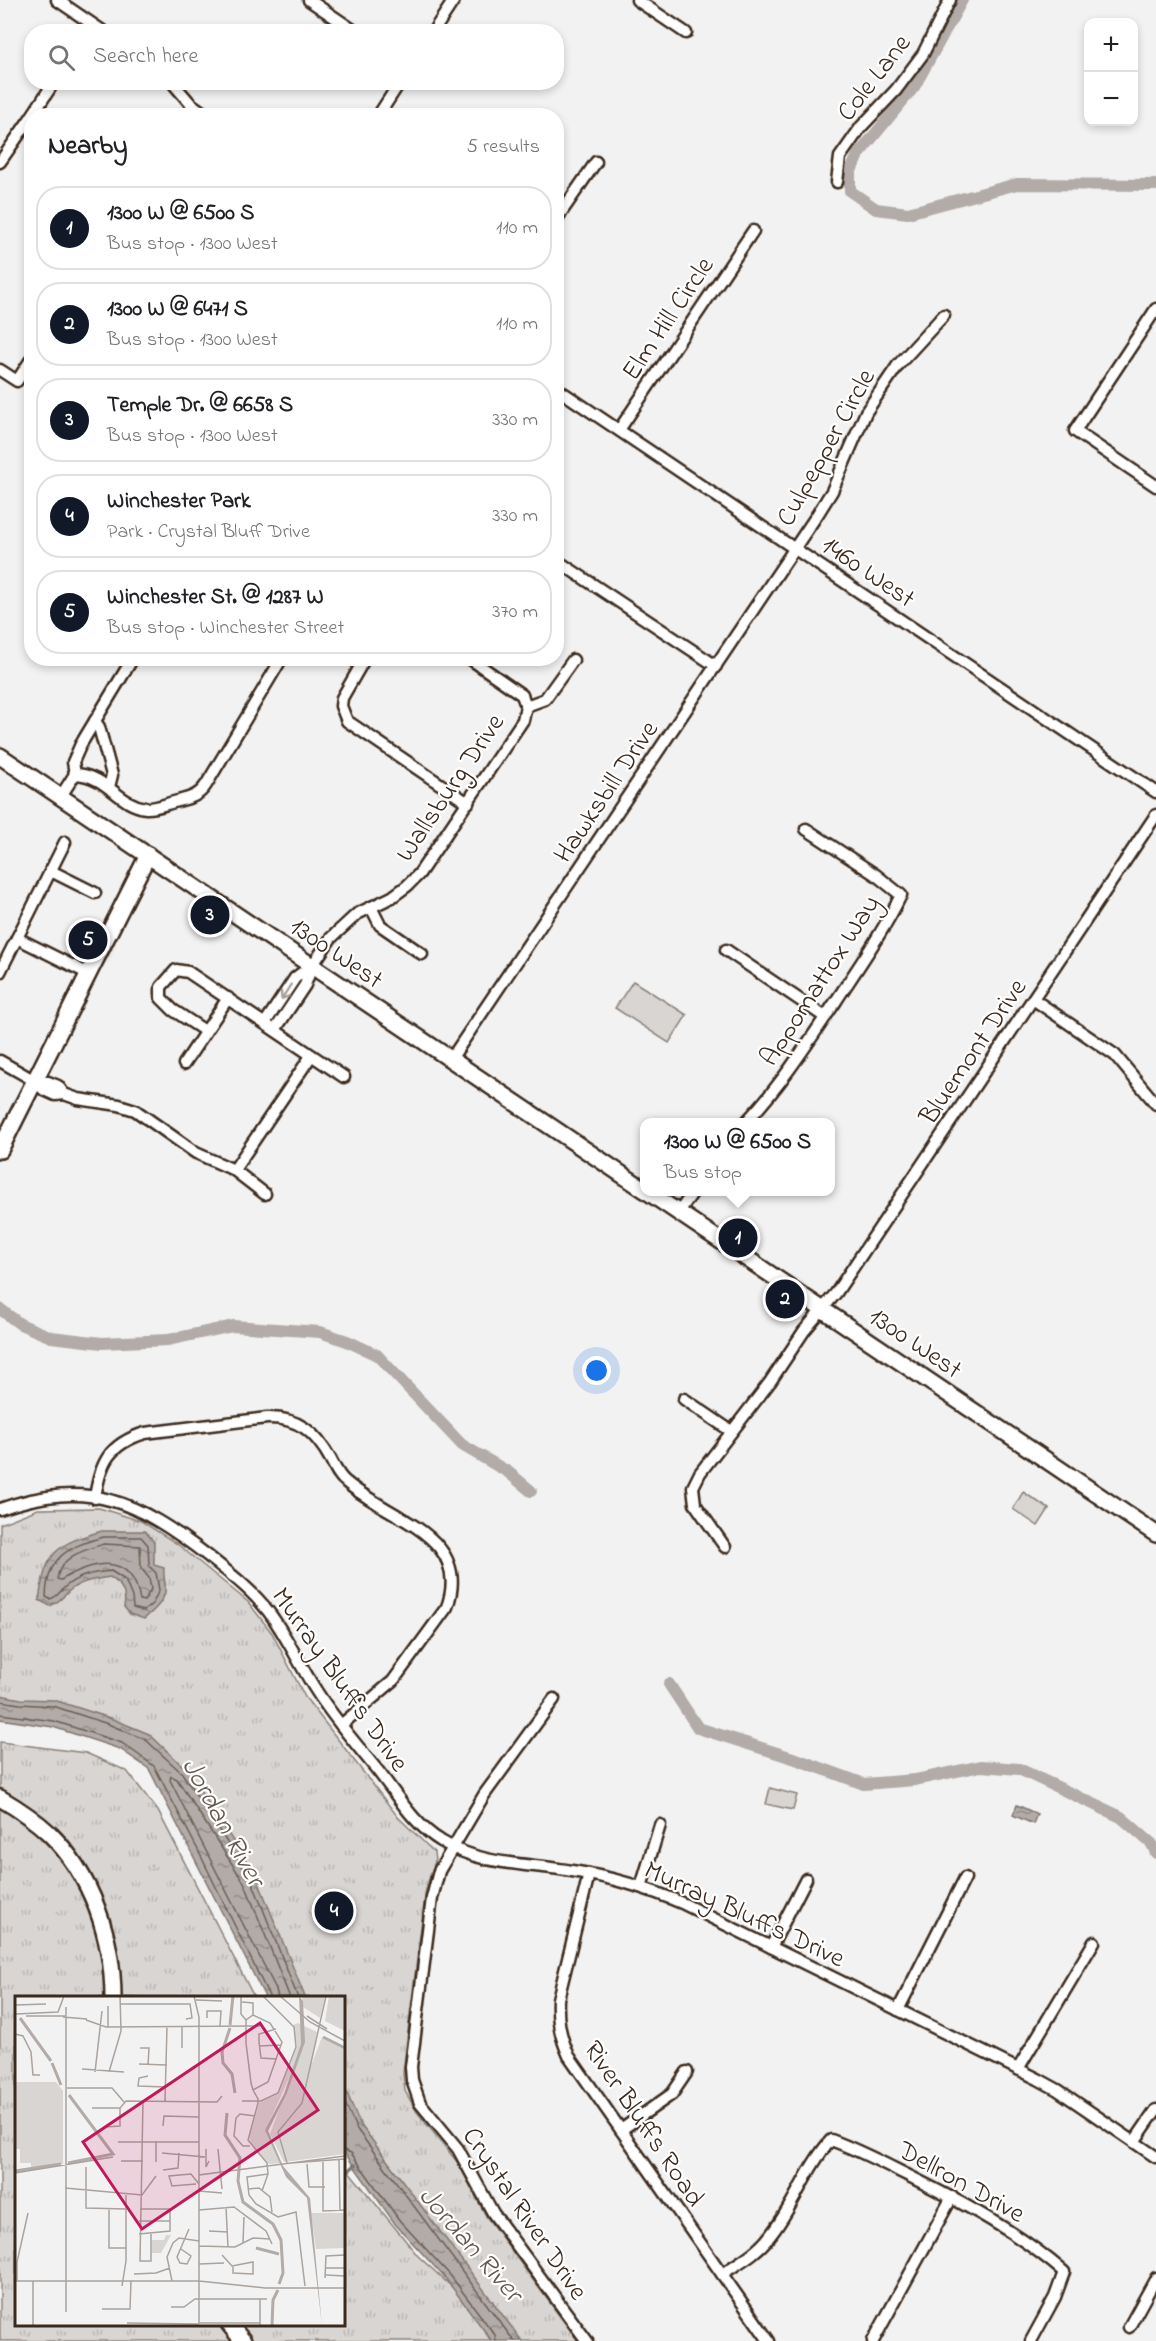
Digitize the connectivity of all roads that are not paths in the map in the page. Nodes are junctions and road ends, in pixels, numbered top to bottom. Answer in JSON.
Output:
{"nodes":[{"id":1,"x":57,"y":0,"type":"edge"},
{"id":2,"x":309,"y":0,"type":"edge"},
{"id":3,"x":454,"y":0,"type":"edge"},
{"id":4,"x":638,"y":0,"type":"edge"},
{"id":5,"x":950,"y":0,"type":"edge"},
{"id":6,"x":86,"y":24,"type":"edge"},
{"id":7,"x":344,"y":24,"type":"edge"},
{"id":8,"x":438,"y":24,"type":"edge"},
{"id":9,"x":686,"y":33,"type":"dead end"},
{"id":10,"x":49,"y":90,"type":"edge"},
{"id":11,"x":179,"y":90,"type":"edge"},
{"id":12,"x":395,"y":90,"type":"edge"},
{"id":13,"x":37,"y":108,"type":"edge"},
{"id":14,"x":195,"y":108,"type":"edge"},
{"id":15,"x":383,"y":108,"type":"edge"},
{"id":16,"x":24,"y":128,"type":"edge"},
{"id":17,"x":0,"y":162,"type":"edge"},
{"id":18,"x":596,"y":162,"type":"dead end"},
{"id":19,"x":837,"y":182,"type":"dead end"},
{"id":20,"x":564,"y":208,"type":"edge"},
{"id":21,"x":753,"y":231,"type":"dead end"},
{"id":22,"x":1156,"y":309,"type":"edge"},
{"id":23,"x":944,"y":315,"type":"dead end"},
{"id":24,"x":0,"y":369,"type":"edge"},
{"id":25,"x":24,"y":370,"type":"edge"},
{"id":26,"x":564,"y":393,"type":"edge"},
{"id":27,"x":619,"y":430,"type":"junction"},
{"id":28,"x":1156,"y":486,"type":"edge"},
{"id":29,"x":794,"y":548,"type":"junction"},
{"id":30,"x":564,"y":565,"type":"edge"},
{"id":31,"x":573,"y":660,"type":"dead end"},
{"id":32,"x":129,"y":666,"type":"edge"},
{"id":33,"x":277,"y":666,"type":"edge"},
{"id":34,"x":360,"y":666,"type":"edge"},
{"id":35,"x":481,"y":666,"type":"edge"},
{"id":36,"x":716,"y":666,"type":"junction"},
{"id":37,"x":526,"y":706,"type":"junction"},
{"id":38,"x":95,"y":721,"type":"junction"},
{"id":39,"x":0,"y":756,"type":"edge"},
{"id":40,"x":75,"y":774,"type":"junction"},
{"id":41,"x":108,"y":787,"type":"junction"},
{"id":42,"x":1156,"y":792,"type":"edge"},
{"id":43,"x":61,"y":796,"type":"junction"},
{"id":44,"x":468,"y":803,"type":"junction"},
{"id":45,"x":1156,"y":815,"type":"edge"},
{"id":46,"x":806,"y":829,"type":"dead end"},
{"id":47,"x":65,"y":842,"type":"dead end"},
{"id":48,"x":148,"y":855,"type":"junction"},
{"id":49,"x":51,"y":871,"type":"junction"},
{"id":50,"x":95,"y":893,"type":"dead end"},
{"id":51,"x":371,"y":907,"type":"junction"},
{"id":52,"x":17,"y":938,"type":"junction"},
{"id":53,"x":726,"y":950,"type":"dead end"},
{"id":54,"x":422,"y":954,"type":"dead end"},
{"id":55,"x":312,"y":966,"type":"junction"},
{"id":56,"x":0,"y":972,"type":"edge"},
{"id":57,"x":87,"y":973,"type":"junction"},
{"id":58,"x":228,"y":998,"type":"junction"},
{"id":59,"x":1033,"y":999,"type":"junction"},
{"id":60,"x":825,"y":1017,"type":"junction"},
{"id":61,"x":265,"y":1023,"type":"junction"},
{"id":62,"x":275,"y":1030,"type":"junction"},
{"id":63,"x":205,"y":1031,"type":"junction"},
{"id":64,"x":311,"y":1056,"type":"junction"},
{"id":65,"x":451,"y":1059,"type":"junction"},
{"id":66,"x":0,"y":1061,"type":"edge"},
{"id":67,"x":184,"y":1064,"type":"dead end"},
{"id":68,"x":344,"y":1077,"type":"dead end"},
{"id":69,"x":34,"y":1082,"type":"junction"},
{"id":70,"x":1154,"y":1098,"type":"edge"},
{"id":71,"x":750,"y":1118,"type":"edge"},
{"id":72,"x":0,"y":1150,"type":"edge"},
{"id":73,"x":234,"y":1170,"type":"junction"},
{"id":74,"x":640,"y":1187,"type":"edge"},
{"id":75,"x":265,"y":1194,"type":"dead end"},
{"id":76,"x":654,"y":1196,"type":"edge"},
{"id":77,"x":690,"y":1196,"type":"edge"},
{"id":78,"x":679,"y":1212,"type":"junction"},
{"id":79,"x":822,"y":1309,"type":"junction"},
{"id":80,"x":684,"y":1399,"type":"dead end"},
{"id":81,"x":731,"y":1431,"type":"junction"},
{"id":82,"x":95,"y":1498,"type":"junction"},
{"id":83,"x":0,"y":1509,"type":"edge"},
{"id":84,"x":1156,"y":1534,"type":"edge"},
{"id":85,"x":725,"y":1547,"type":"dead end"},
{"id":86,"x":554,"y":1699,"type":"dead end"},
{"id":87,"x":341,"y":1725,"type":"junction"},
{"id":88,"x":0,"y":1798,"type":"edge"},
{"id":89,"x":660,"y":1825,"type":"dead end"},
{"id":90,"x":453,"y":1848,"type":"junction"},
{"id":91,"x":589,"y":1874,"type":"junction"},
{"id":92,"x":806,"y":1878,"type":"dead end"},
{"id":93,"x":965,"y":1878,"type":"dead end"},
{"id":94,"x":641,"y":1887,"type":"junction"},
{"id":95,"x":1094,"y":1942,"type":"dead end"},
{"id":96,"x":771,"y":1947,"type":"junction"},
{"id":97,"x":114,"y":1996,"type":"edge"},
{"id":98,"x":898,"y":2010,"type":"junction"},
{"id":99,"x":1018,"y":2069,"type":"junction"},
{"id":100,"x":687,"y":2072,"type":"dead end"},
{"id":101,"x":1156,"y":2110,"type":"edge"},
{"id":102,"x":621,"y":2130,"type":"junction"},
{"id":103,"x":1134,"y":2142,"type":"junction"},
{"id":104,"x":1156,"y":2157,"type":"edge"},
{"id":105,"x":952,"y":2197,"type":"junction"},
{"id":106,"x":722,"y":2274,"type":"junction"},
{"id":107,"x":1156,"y":2278,"type":"edge"},
{"id":108,"x":230,"y":2326,"type":"edge"},
{"id":109,"x":1128,"y":2327,"type":"dead end"},
{"id":110,"x":243,"y":2341,"type":"edge"},
{"id":111,"x":587,"y":2341,"type":"edge"},
{"id":112,"x":769,"y":2341,"type":"edge"},
{"id":113,"x":873,"y":2341,"type":"edge"},
{"id":114,"x":1031,"y":2341,"type":"edge"}],
"edges":[{"from":1,"to":6,"type":"street"},
{"from":2,"to":7,"type":"street"},
{"from":3,"to":8,"type":"street"},
{"from":4,"to":9,"type":"street"},
{"from":5,"to":19,"type":"street","name":"Cole Lane"},
{"from":10,"to":13,"type":"street"},
{"from":11,"to":14,"type":"street"},
{"from":12,"to":15,"type":"street"},
{"from":16,"to":17,"type":"street"},
{"from":18,"to":20,"type":"street"},
{"from":21,"to":27,"type":"street","name":"Elm Hill Circle"},
{"from":22,"to":28,"type":"street"},
{"from":23,"to":29,"type":"street","name":"Culpepper Circle"},
{"from":24,"to":25,"type":"street"},
{"from":26,"to":27,"type":"street","name":"1460 West"},
{"from":27,"to":29,"type":"street","name":"1460 West"},
{"from":29,"to":36,"type":"street","name":"Hawksbill Drive"},
{"from":29,"to":42,"type":"street","name":"1460 West"},
{"from":30,"to":36,"type":"street"},
{"from":31,"to":37,"type":"street","name":"Wallsburg Drive"},
{"from":32,"to":38,"type":"street"},
{"from":33,"to":41,"type":"street"},
{"from":34,"to":44,"type":"street"},
{"from":35,"to":37,"type":"street","name":"Wallsburg Drive"},
{"from":36,"to":65,"type":"street","name":"Hawksbill Drive"},
{"from":37,"to":44,"type":"street","name":"Wallsburg Drive"},
{"from":38,"to":40,"type":"street"},
{"from":38,"to":41,"type":"street"},
{"from":39,"to":43,"type":"street","name":"1300 West"},
{"from":40,"to":41,"type":"street"},
{"from":40,"to":43,"type":"street"},
{"from":43,"to":48,"type":"street","name":"1300 West"},
{"from":44,"to":51,"type":"street","name":"Wallsburg Drive"},
{"from":45,"to":59,"type":"street","name":"Bluemont Drive"},
{"from":46,"to":60,"type":"street","name":"Appomattox Way"},
{"from":47,"to":49,"type":"street"},
{"from":48,"to":55,"type":"street","name":"1300 West"},
{"from":48,"to":57,"type":"street"},
{"from":49,"to":50,"type":"street"},
{"from":49,"to":52,"type":"street"},
{"from":51,"to":54,"type":"street"},
{"from":51,"to":55,"type":"street","name":"Wallsburg Drive"},
{"from":52,"to":56,"type":"street"},
{"from":52,"to":57,"type":"street"},
{"from":53,"to":60,"type":"street"},
{"from":55,"to":61,"type":"street","one_way":true},
{"from":55,"to":62,"type":"street"},
{"from":55,"to":65,"type":"street","name":"1300 West"},
{"from":57,"to":69,"type":"street"},
{"from":58,"to":61,"type":"street"},
{"from":58,"to":63,"type":"street"},
{"from":58,"to":63,"type":"street"},
{"from":59,"to":70,"type":"street"},
{"from":59,"to":79,"type":"street","name":"Bluemont Drive"},
{"from":60,"to":71,"type":"street","name":"Appomattox Way"},
{"from":61,"to":62,"type":"street"},
{"from":62,"to":64,"type":"street"},
{"from":63,"to":67,"type":"street"},
{"from":64,"to":68,"type":"street"},
{"from":64,"to":73,"type":"street"},
{"from":65,"to":74,"type":"street","name":"1300 West"},
{"from":66,"to":69,"type":"street"},
{"from":69,"to":72,"type":"street"},
{"from":69,"to":73,"type":"street"},
{"from":73,"to":75,"type":"street"},
{"from":76,"to":78,"type":"street","name":"1300 West"},
{"from":77,"to":78,"type":"street"},
{"from":78,"to":79,"type":"street","name":"1300 West"},
{"from":79,"to":81,"type":"street","name":"Bluemont Drive"},
{"from":79,"to":84,"type":"street","name":"1300 West"},
{"from":80,"to":81,"type":"street"},
{"from":81,"to":85,"type":"street","name":"Bluemont Drive"},
{"from":82,"to":83,"type":"street","name":"Murray Bluffs Drive"},
{"from":82,"to":87,"type":"street","name":"Murray Bluffs Drive"},
{"from":82,"to":87,"type":"street"},
{"from":86,"to":90,"type":"street","name":"Crystal River Drive"},
{"from":87,"to":90,"type":"street","name":"Murray Bluffs Drive"},
{"from":88,"to":97,"type":"street"},
{"from":89,"to":94,"type":"street"},
{"from":90,"to":91,"type":"street","name":"Murray Bluffs Drive"},
{"from":90,"to":111,"type":"street","name":"Crystal River Drive"},
{"from":91,"to":94,"type":"street","name":"Murray Bluffs Drive"},
{"from":91,"to":102,"type":"street","name":"River Bluffs Road"},
{"from":92,"to":96,"type":"street"},
{"from":93,"to":98,"type":"street"},
{"from":94,"to":96,"type":"street","name":"Murray Bluffs Drive"},
{"from":95,"to":99,"type":"street"},
{"from":96,"to":98,"type":"street","name":"Murray Bluffs Drive"},
{"from":98,"to":99,"type":"street","name":"Murray Bluffs Drive"},
{"from":99,"to":103,"type":"street","name":"Murray Bluffs Drive"},
{"from":100,"to":102,"type":"street"},
{"from":101,"to":103,"type":"street"},
{"from":102,"to":106,"type":"street","name":"River Bluffs Road"},
{"from":103,"to":104,"type":"street","name":"Murray Bluffs Drive"},
{"from":105,"to":106,"type":"street","name":"Dellron Drive"},
{"from":105,"to":113,"type":"street"},
{"from":105,"to":114,"type":"street","name":"Dellron Drive"},
{"from":106,"to":112,"type":"street","name":"River Bluffs Road"},
{"from":107,"to":109,"type":"street"},
{"from":108,"to":110,"type":"street"}]}
